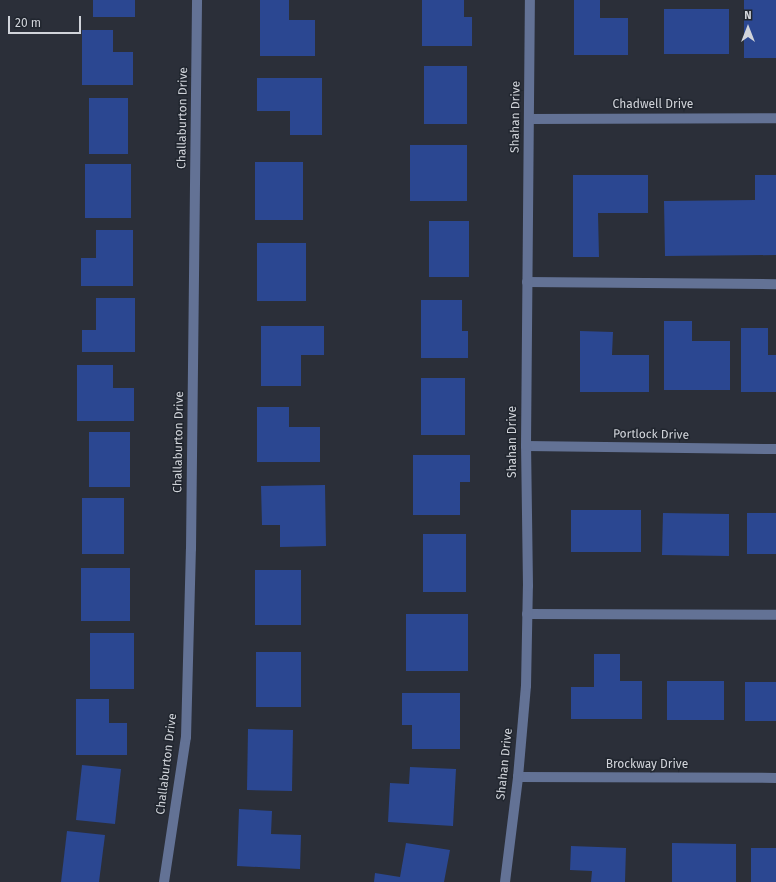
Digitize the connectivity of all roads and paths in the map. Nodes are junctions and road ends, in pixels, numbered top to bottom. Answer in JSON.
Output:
{"nodes":[{"id":1,"x":197,"y":0,"type":"edge"},
{"id":2,"x":530,"y":0,"type":"edge"},
{"id":3,"x":776,"y":118,"type":"edge"},
{"id":4,"x":529,"y":119,"type":"junction"},
{"id":5,"x":527,"y":282,"type":"junction"},
{"id":6,"x":776,"y":284,"type":"edge"},
{"id":7,"x":526,"y":446,"type":"junction"},
{"id":8,"x":776,"y":449,"type":"edge"},
{"id":9,"x":527,"y":614,"type":"junction"},
{"id":10,"x":776,"y":615,"type":"edge"},
{"id":11,"x":518,"y":778,"type":"junction"},
{"id":12,"x":776,"y":778,"type":"edge"},
{"id":13,"x":164,"y":882,"type":"edge"},
{"id":14,"x":505,"y":882,"type":"edge"}],
"edges":[{"from":1,"to":13,"type":"street","name":"Challaburton Drive"},
{"from":2,"to":4,"type":"street","name":"Shahan Drive"},
{"from":3,"to":4,"type":"street","name":"Chadwell Drive"},
{"from":4,"to":5,"type":"street","name":"Shahan Drive"},
{"from":5,"to":6,"type":"street"},
{"from":5,"to":7,"type":"street","name":"Shahan Drive"},
{"from":7,"to":8,"type":"street","name":"Portlock Drive"},
{"from":7,"to":9,"type":"street","name":"Shahan Drive"},
{"from":9,"to":10,"type":"street"},
{"from":9,"to":11,"type":"street","name":"Shahan Drive"},
{"from":11,"to":12,"type":"street","name":"Brockway Drive"},
{"from":11,"to":14,"type":"street","name":"Shahan Drive"}]}
